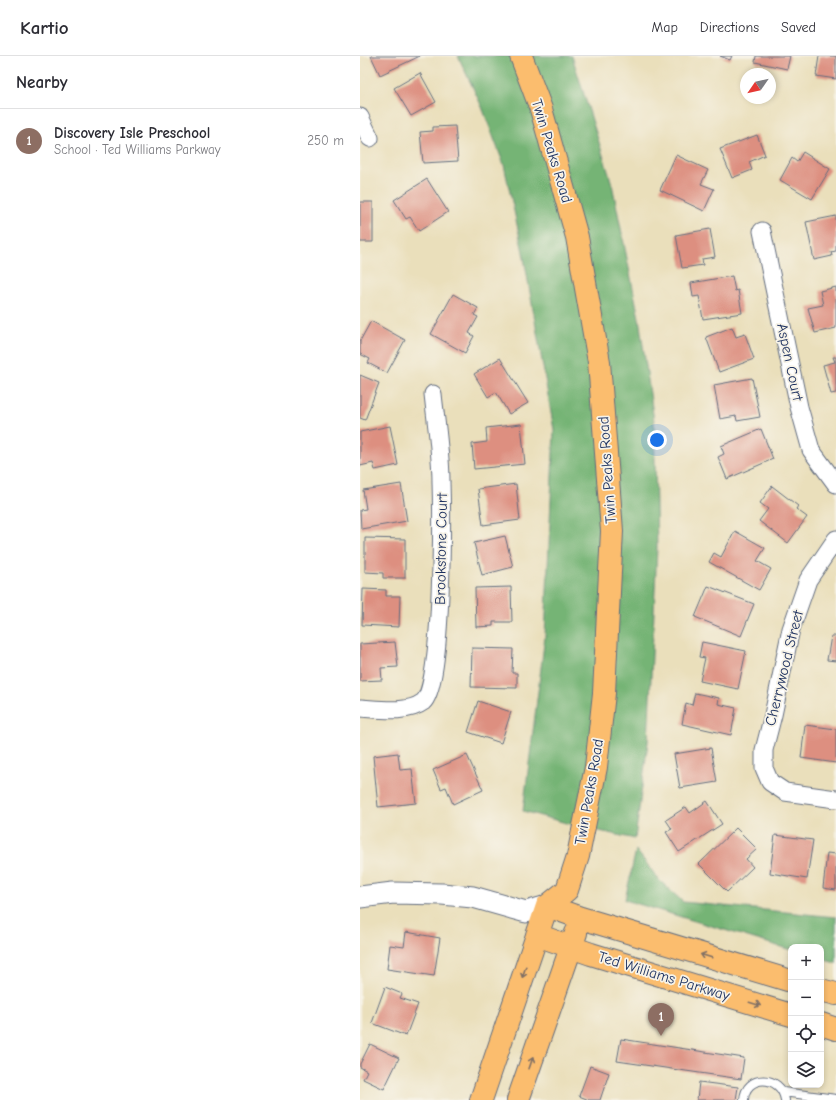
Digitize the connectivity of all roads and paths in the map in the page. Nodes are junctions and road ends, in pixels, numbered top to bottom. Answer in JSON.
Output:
{"nodes":[{"id":1,"x":521,"y":56,"type":"edge"},
{"id":2,"x":360,"y":117,"type":"edge"},
{"id":3,"x":370,"y":138,"type":"dead end"},
{"id":4,"x":762,"y":231,"type":"dead end"},
{"id":5,"x":433,"y":394,"type":"dead end"},
{"id":6,"x":836,"y":484,"type":"edge"},
{"id":7,"x":836,"y":539,"type":"edge"},
{"id":8,"x":360,"y":708,"type":"edge"},
{"id":9,"x":836,"y":799,"type":"edge"},
{"id":10,"x":567,"y":890,"type":"junction"},
{"id":11,"x":360,"y":897,"type":"edge"},
{"id":12,"x":547,"y":906,"type":"junction"},
{"id":13,"x":526,"y":912,"type":"junction"},
{"id":14,"x":581,"y":918,"type":"junction"},
{"id":15,"x":537,"y":935,"type":"junction"},
{"id":16,"x":571,"y":947,"type":"junction"},
{"id":17,"x":788,"y":980,"type":"edge"},
{"id":18,"x":824,"y":991,"type":"edge"},
{"id":19,"x":836,"y":994,"type":"edge"},
{"id":20,"x":788,"y":1014,"type":"edge"},
{"id":21,"x":824,"y":1025,"type":"edge"},
{"id":22,"x":836,"y":1029,"type":"edge"},
{"id":23,"x":784,"y":1096,"type":"edge"},
{"id":24,"x":836,"y":1099,"type":"edge"},
{"id":25,"x":481,"y":1100,"type":"edge"},
{"id":26,"x":518,"y":1100,"type":"edge"},
{"id":27,"x":744,"y":1100,"type":"edge"}],
"edges":[{"from":1,"to":10,"type":"main road","name":"Twin Peaks Road"},
{"from":2,"to":3,"type":"street"},
{"from":4,"to":6,"type":"street","name":"Aspen Court"},
{"from":5,"to":8,"type":"street","name":"Brookstone Court"},
{"from":7,"to":9,"type":"street","name":"Cherrywood Street"},
{"from":10,"to":12,"type":"main road"},
{"from":10,"to":14,"type":"main road"},
{"from":11,"to":13,"type":"street"},
{"from":12,"to":13,"type":"street"},
{"from":12,"to":14,"type":"main road","name":"Ted Williams Parkway"},
{"from":12,"to":15,"type":"main road"},
{"from":13,"to":15,"type":"street"},
{"from":14,"to":16,"type":"main road"},
{"from":17,"to":14,"type":"main road","name":"Ted Williams Parkway","one_way":true},
{"from":15,"to":16,"type":"main road","name":"Ted Williams Parkway"},
{"from":15,"to":25,"type":"main road","one_way":true},
{"from":16,"to":20,"type":"main road","name":"Ted Williams Parkway","one_way":true},
{"from":26,"to":16,"type":"main road","one_way":true},
{"from":18,"to":19,"type":"main road"},
{"from":21,"to":22,"type":"main road"},
{"from":23,"to":24,"type":"lane"},
{"from":23,"to":27,"type":"lane"}]}
